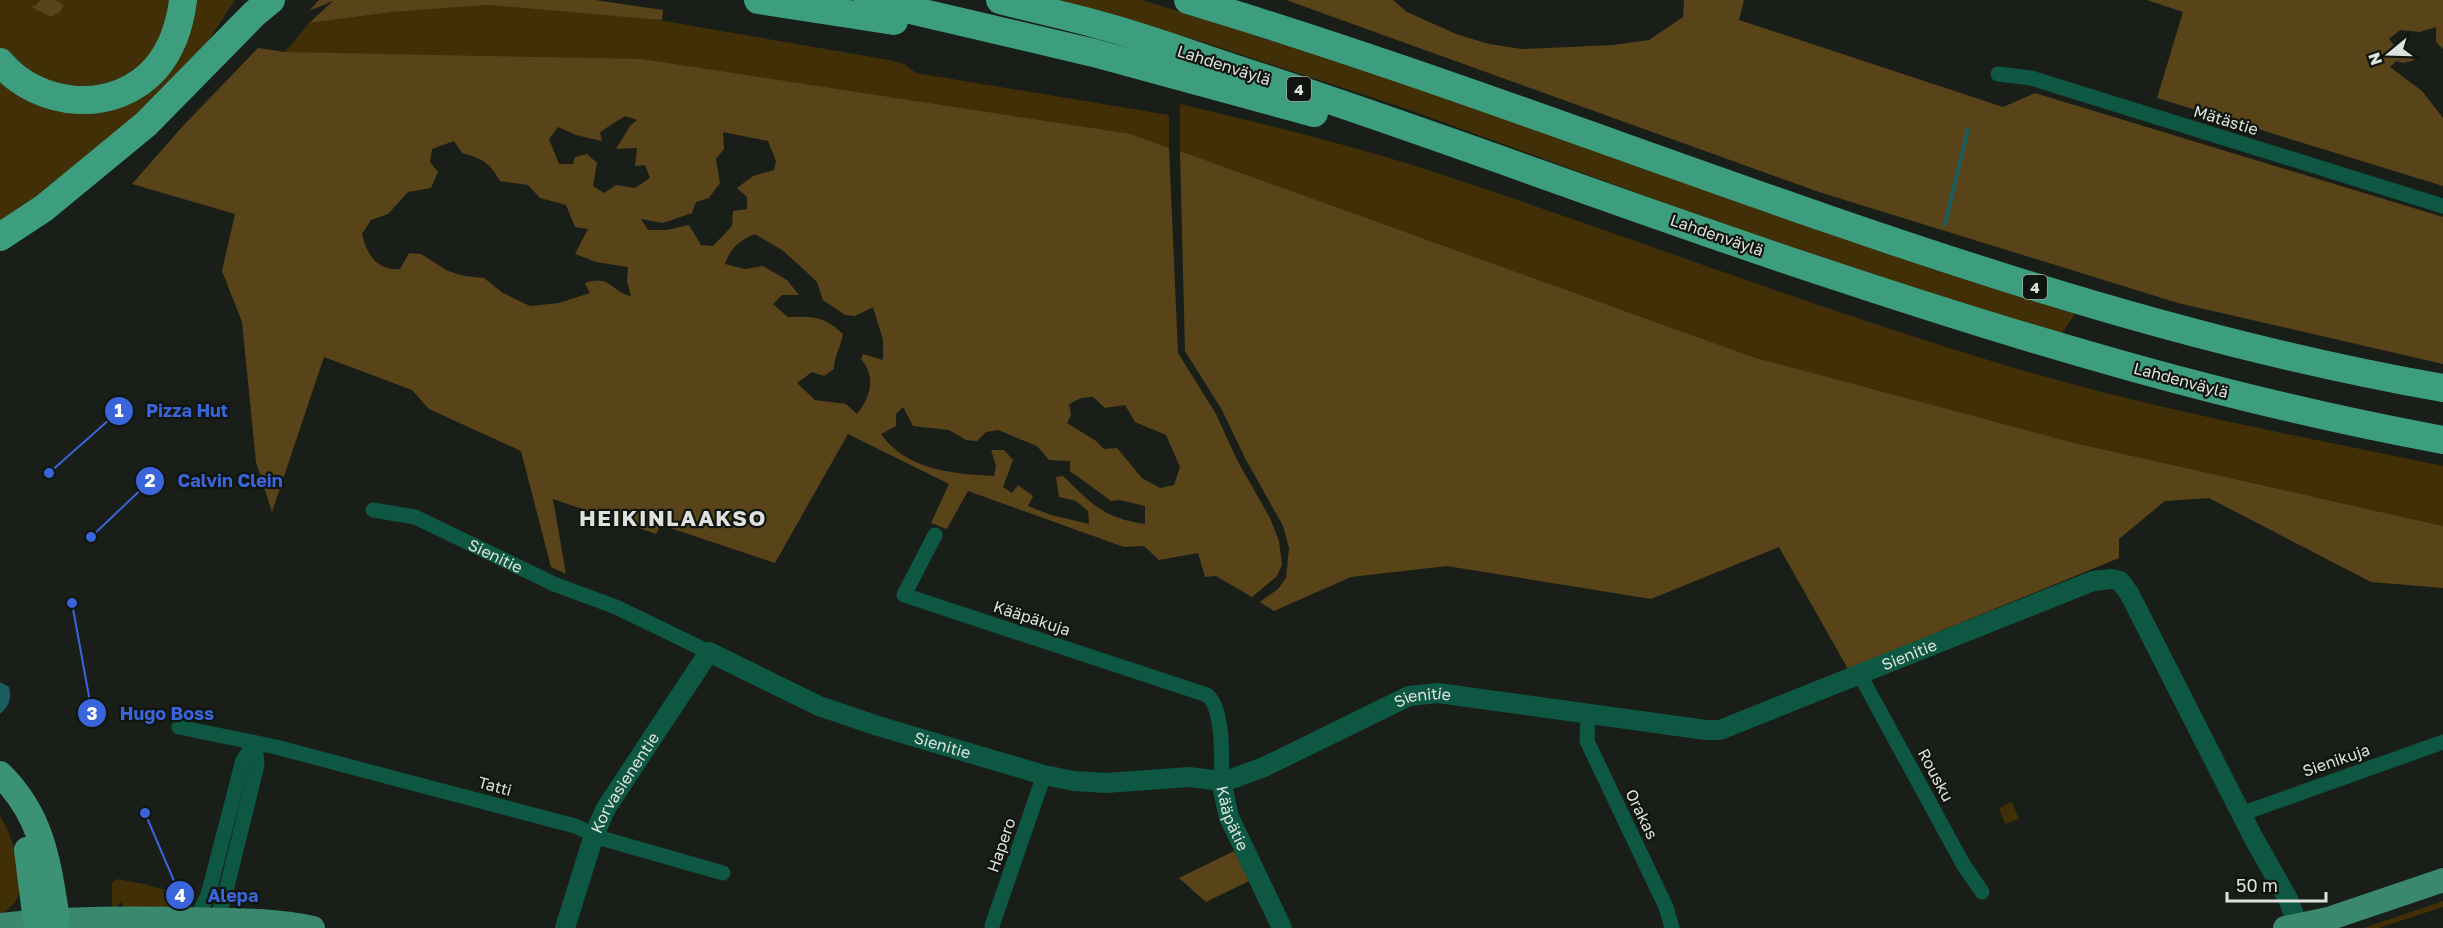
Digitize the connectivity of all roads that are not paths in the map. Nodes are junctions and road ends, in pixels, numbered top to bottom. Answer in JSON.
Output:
{"nodes":[{"id":1,"x":183,"y":0,"type":"edge"},
{"id":2,"x":242,"y":0,"type":"edge"},
{"id":3,"x":271,"y":0,"type":"edge"},
{"id":4,"x":758,"y":0,"type":"edge"},
{"id":5,"x":868,"y":0,"type":"edge"},
{"id":6,"x":1000,"y":0,"type":"edge"},
{"id":7,"x":1188,"y":0,"type":"edge"},
{"id":8,"x":1206,"y":0,"type":"edge"},
{"id":9,"x":1248,"y":18,"type":"junction"},
{"id":10,"x":1094,"y":53,"type":"junction"},
{"id":11,"x":0,"y":62,"type":"edge"},
{"id":12,"x":1998,"y":74,"type":"dead end"},
{"id":13,"x":181,"y":90,"type":"junction"},
{"id":14,"x":1493,"y":156,"type":"junction"},
{"id":15,"x":2443,"y":206,"type":"edge"},
{"id":16,"x":44,"y":208,"type":"junction"},
{"id":17,"x":0,"y":237,"type":"edge"},
{"id":18,"x":0,"y":255,"type":"edge"},
{"id":19,"x":2443,"y":388,"type":"edge"},
{"id":20,"x":2443,"y":440,"type":"edge"},
{"id":21,"x":373,"y":510,"type":"dead end"},
{"id":22,"x":935,"y":535,"type":"dead end"},
{"id":23,"x":709,"y":652,"type":"junction"},
{"id":24,"x":1860,"y":675,"type":"junction"},
{"id":25,"x":1212,"y":699,"type":"joint"},
{"id":26,"x":1588,"y":714,"type":"junction"},
{"id":27,"x":179,"y":727,"type":"dead end"},
{"id":28,"x":255,"y":742,"type":"junction"},
{"id":29,"x":2443,"y":742,"type":"edge"},
{"id":30,"x":0,"y":774,"type":"edge"},
{"id":31,"x":1044,"y":775,"type":"junction"},
{"id":32,"x":1221,"y":781,"type":"junction"},
{"id":33,"x":0,"y":797,"type":"edge"},
{"id":34,"x":2241,"y":814,"type":"junction"},
{"id":35,"x":594,"y":834,"type":"junction"},
{"id":36,"x":723,"y":873,"type":"dead end"},
{"id":37,"x":2443,"y":880,"type":"edge"},
{"id":38,"x":1982,"y":892,"type":"dead end"},
{"id":39,"x":2443,"y":896,"type":"edge"},
{"id":40,"x":46,"y":924,"type":"edge"},
{"id":41,"x":204,"y":924,"type":"edge"},
{"id":42,"x":0,"y":925,"type":"edge"},
{"id":43,"x":992,"y":926,"type":"dead end"},
{"id":44,"x":2294,"y":927,"type":"edge"},
{"id":45,"x":313,"y":928,"type":"edge"},
{"id":46,"x":564,"y":928,"type":"edge"},
{"id":47,"x":1282,"y":928,"type":"edge"},
{"id":48,"x":1672,"y":928,"type":"edge"},
{"id":49,"x":2350,"y":928,"type":"edge"}],
"edges":[{"from":1,"to":11,"type":"highway"},
{"from":2,"to":13,"type":"highway"},
{"from":3,"to":13,"type":"highway"},
{"from":4,"to":10,"type":"highway"},
{"from":5,"to":10,"type":"highway"},
{"from":6,"to":14,"type":"highway","name":"Lahdenväylä","number":"4"},
{"from":7,"to":9,"type":"highway","number":"4"},
{"from":8,"to":9,"type":"highway"},
{"from":9,"to":19,"type":"highway","number":"4"},
{"from":10,"to":14,"type":"highway"},
{"from":12,"to":15,"type":"street","name":"Mätästie"},
{"from":13,"to":16,"type":"highway"},
{"from":14,"to":20,"type":"highway","name":"Lahdenväylä","number":"4"},
{"from":16,"to":17,"type":"highway"},
{"from":16,"to":18,"type":"highway"},
{"from":21,"to":23,"type":"street","name":"Sienitie"},
{"from":22,"to":25,"type":"street","name":"Kääpäkuja"},
{"from":23,"to":31,"type":"street","name":"Sienitie"},
{"from":23,"to":35,"type":"street","name":"Korvasienentie"},
{"from":24,"to":26,"type":"street","name":"Sienitie"},
{"from":24,"to":34,"type":"street","name":"Sienitie"},
{"from":24,"to":38,"type":"street","name":"Rousku"},
{"from":25,"to":32,"type":"street","name":"Kääpätie"},
{"from":26,"to":32,"type":"street","name":"Sienitie"},
{"from":26,"to":48,"type":"street","name":"Orakas"},
{"from":27,"to":28,"type":"street","name":"Tatti"},
{"from":28,"to":35,"type":"street","name":"Tatti"},
{"from":28,"to":41,"type":"street"},
{"from":28,"to":41,"type":"street"},
{"from":29,"to":34,"type":"street","name":"Sienikuja"},
{"from":30,"to":40,"type":"highway"},
{"from":31,"to":32,"type":"street","name":"Sienitie"},
{"from":31,"to":43,"type":"street","name":"Hapero"},
{"from":32,"to":47,"type":"street","name":"Kääpätie"},
{"from":33,"to":40,"type":"highway"},
{"from":34,"to":44,"type":"street","name":"Sienitie"},
{"from":35,"to":36,"type":"street","name":"Tatti"},
{"from":35,"to":46,"type":"street","name":"Korvasienentie"},
{"from":37,"to":44,"type":"main road"},
{"from":39,"to":49,"type":"main road"},
{"from":40,"to":41,"type":"main road"},
{"from":40,"to":42,"type":"main road"},
{"from":41,"to":45,"type":"main road"}]}
